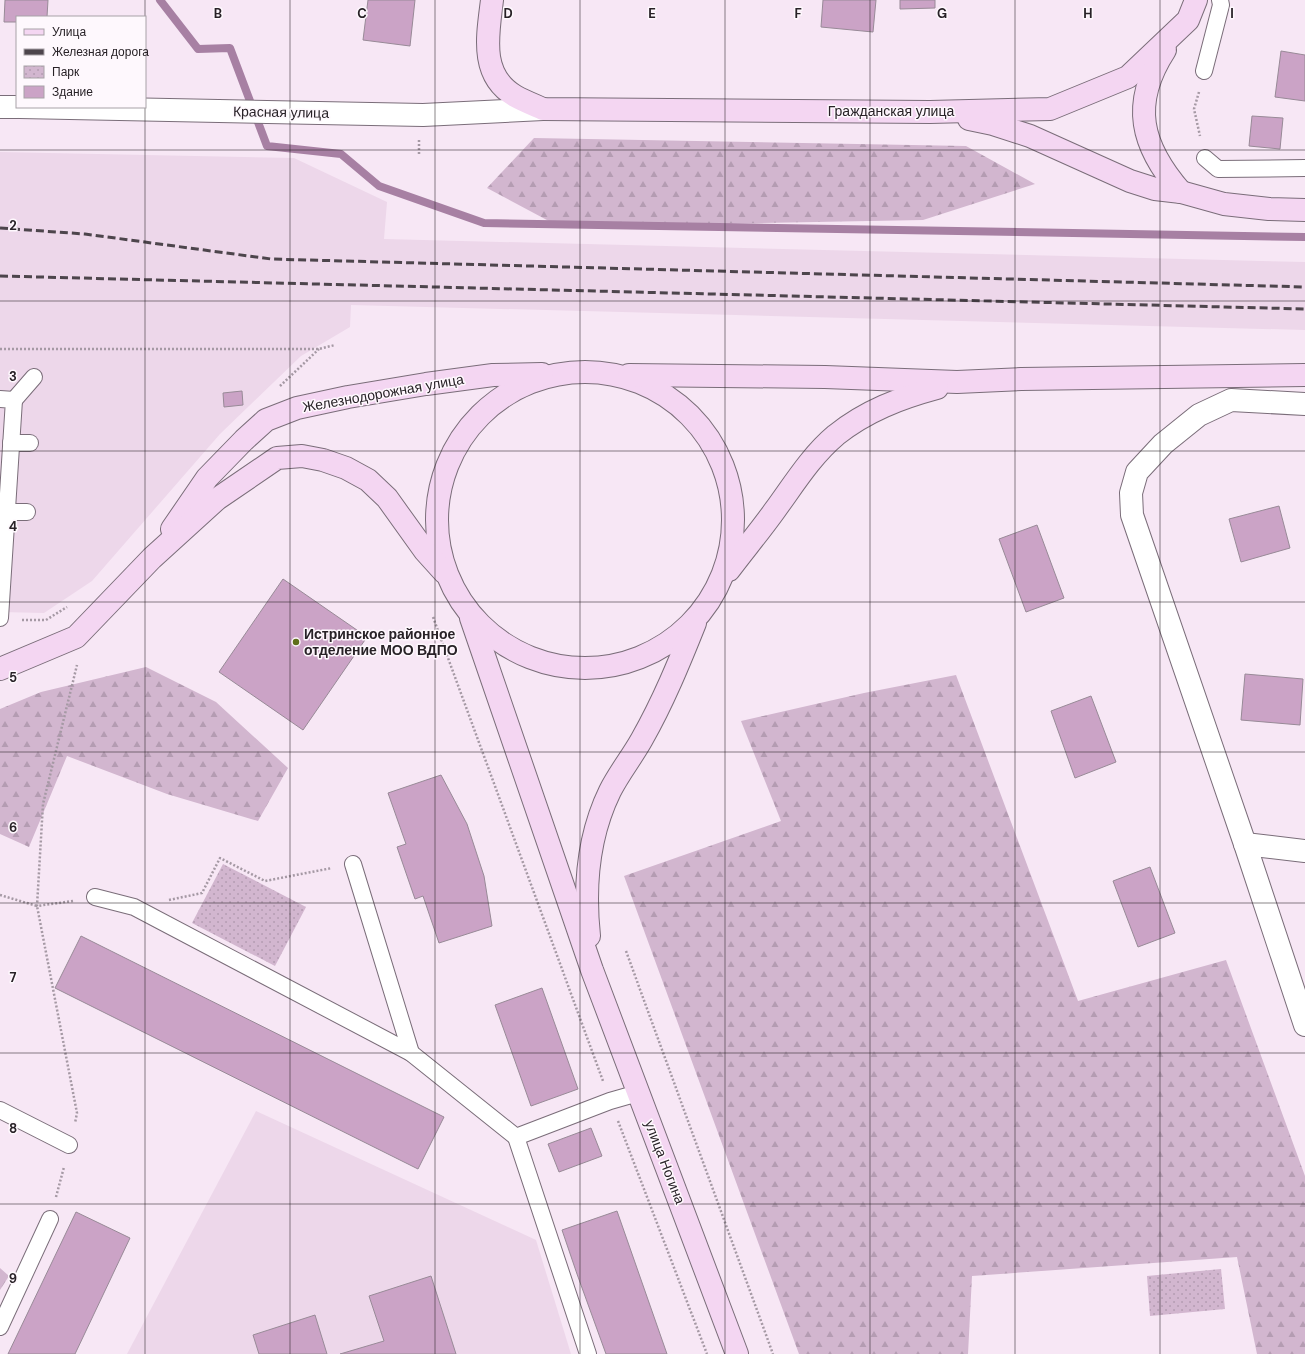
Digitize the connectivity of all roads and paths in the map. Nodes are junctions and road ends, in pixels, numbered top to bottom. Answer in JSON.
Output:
{"nodes":[{"id":1,"x":492,"y":0,"type":"edge"},
{"id":2,"x":1196,"y":0,"type":"edge"},
{"id":3,"x":1220,"y":0,"type":"edge"},
{"id":4,"x":1179,"y":28,"type":"junction"},
{"id":5,"x":1204,"y":71,"type":"joint"},
{"id":6,"x":0,"y":107,"type":"edge"},
{"id":7,"x":16,"y":107,"type":"edge"},
{"id":8,"x":69,"y":108,"type":"edge"},
{"id":9,"x":543,"y":109,"type":"junction"},
{"id":10,"x":930,"y":112,"type":"junction"},
{"id":11,"x":419,"y":133,"type":"dead end"},
{"id":12,"x":418,"y":154,"type":"dead end"},
{"id":13,"x":1205,"y":158,"type":"joint"},
{"id":14,"x":1305,"y":168,"type":"edge"},
{"id":15,"x":1181,"y":192,"type":"junction"},
{"id":16,"x":1305,"y":210,"type":"edge"},
{"id":17,"x":335,"y":345,"type":"dead end"},
{"id":18,"x":0,"y":349,"type":"edge"},
{"id":19,"x":562,"y":374,"type":"junction"},
{"id":20,"x":614,"y":375,"type":"junction"},
{"id":21,"x":1305,"y":375,"type":"edge"},
{"id":22,"x":34,"y":377,"type":"dead end"},
{"id":23,"x":957,"y":382,"type":"junction"},
{"id":24,"x":7,"y":399,"type":"edge"},
{"id":25,"x":1305,"y":404,"type":"edge"},
{"id":26,"x":11,"y":443,"type":"junction"},
{"id":27,"x":30,"y":443,"type":"dead end"},
{"id":28,"x":7,"y":512,"type":"junction"},
{"id":29,"x":27,"y":512,"type":"dead end"},
{"id":30,"x":152,"y":558,"type":"junction"},
{"id":31,"x":724,"y":577,"type":"junction"},
{"id":32,"x":449,"y":578,"type":"junction"},
{"id":33,"x":470,"y":614,"type":"junction"},
{"id":34,"x":0,"y":618,"type":"edge"},
{"id":35,"x":697,"y":618,"type":"junction"},
{"id":36,"x":77,"y":665,"type":"dead end"},
{"id":37,"x":0,"y":670,"type":"edge"},
{"id":38,"x":1245,"y":844,"type":"junction"},
{"id":39,"x":1305,"y":852,"type":"edge"},
{"id":40,"x":353,"y":864,"type":"joint"},
{"id":41,"x":0,"y":895,"type":"edge"},
{"id":42,"x":95,"y":897,"type":"joint"},
{"id":43,"x":37,"y":906,"type":"junction"},
{"id":44,"x":134,"y":907,"type":"junction"},
{"id":45,"x":626,"y":951,"type":"dead end"},
{"id":46,"x":592,"y":970,"type":"junction"},
{"id":47,"x":1305,"y":1025,"type":"edge"},
{"id":48,"x":410,"y":1053,"type":"junction"},
{"id":49,"x":638,"y":1093,"type":"junction"},
{"id":50,"x":0,"y":1110,"type":"edge"},
{"id":51,"x":516,"y":1137,"type":"junction"},
{"id":52,"x":69,"y":1145,"type":"junction"},
{"id":53,"x":50,"y":1219,"type":"joint"},
{"id":54,"x":0,"y":1327,"type":"edge"},
{"id":55,"x":588,"y":1354,"type":"edge"},
{"id":56,"x":737,"y":1354,"type":"edge"},
{"id":57,"x":773,"y":1354,"type":"edge"}],
"edges":[{"from":1,"to":9,"type":"street"},
{"from":2,"to":4,"type":"street","name":"Гражданская улица"},
{"from":3,"to":5,"type":"lane"},
{"from":4,"to":10,"type":"street","name":"Гражданская улица"},
{"from":4,"to":15,"type":"street"},
{"from":5,"to":13,"type":"path"},
{"from":6,"to":7,"type":"street","name":"Красная улица"},
{"from":8,"to":9,"type":"street","name":"Красная улица"},
{"from":9,"to":10,"type":"street","name":"Гражданская улица"},
{"from":10,"to":15,"type":"street"},
{"from":11,"to":12,"type":"path"},
{"from":13,"to":14,"type":"lane"},
{"from":15,"to":16,"type":"street"},
{"from":17,"to":18,"type":"path"},
{"from":19,"to":20,"type":"street"},
{"from":19,"to":30,"type":"street","name":"Железнодорожная улица"},
{"from":19,"to":32,"type":"street"},
{"from":20,"to":23,"type":"street"},
{"from":20,"to":31,"type":"street"},
{"from":21,"to":23,"type":"street"},
{"from":22,"to":24,"type":"lane"},
{"from":23,"to":31,"type":"street"},
{"from":24,"to":26,"type":"lane"},
{"from":25,"to":38,"type":"street"},
{"from":26,"to":27,"type":"lane"},
{"from":26,"to":28,"type":"lane"},
{"from":28,"to":29,"type":"lane"},
{"from":28,"to":34,"type":"lane"},
{"from":30,"to":32,"type":"street","name":"Железнодорожная улица"},
{"from":30,"to":37,"type":"street","name":"Железнодорожная улица"},
{"from":31,"to":35,"type":"street"},
{"from":32,"to":33,"type":"street"},
{"from":33,"to":35,"type":"street"},
{"from":33,"to":46,"type":"street"},
{"from":35,"to":46,"type":"street"},
{"from":36,"to":43,"type":"path"},
{"from":38,"to":39,"type":"street"},
{"from":38,"to":47,"type":"street"},
{"from":40,"to":44,"type":"path"},
{"from":40,"to":48,"type":"lane"},
{"from":41,"to":43,"type":"path"},
{"from":42,"to":43,"type":"path"},
{"from":42,"to":44,"type":"lane"},
{"from":43,"to":52,"type":"path"},
{"from":44,"to":48,"type":"lane"},
{"from":45,"to":57,"type":"path"},
{"from":46,"to":49,"type":"street","name":"улица Ногина"},
{"from":48,"to":51,"type":"lane"},
{"from":49,"to":51,"type":"lane"},
{"from":49,"to":56,"type":"street","name":"улица Ногина"},
{"from":50,"to":52,"type":"lane"},
{"from":51,"to":55,"type":"lane"},
{"from":52,"to":53,"type":"path"},
{"from":53,"to":54,"type":"lane"}]}
